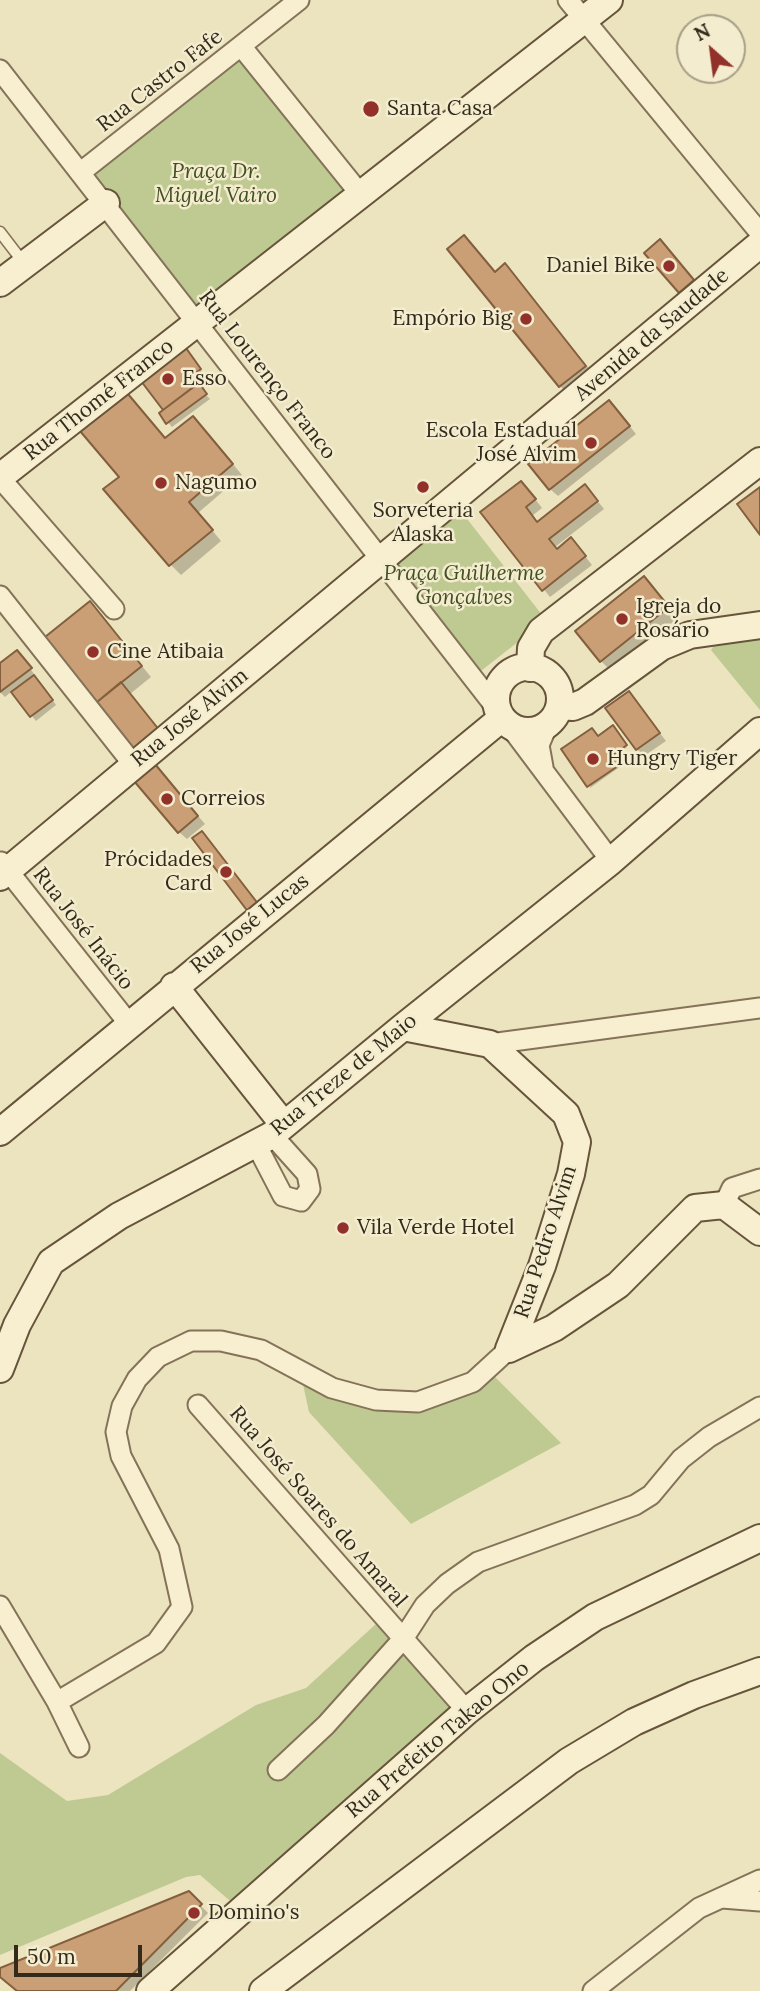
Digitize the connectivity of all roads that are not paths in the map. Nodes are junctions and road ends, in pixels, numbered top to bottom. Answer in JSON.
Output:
{"nodes":[{"id":1,"x":299,"y":0,"type":"edge"},
{"id":2,"x":609,"y":0,"type":"edge"},
{"id":3,"x":576,"y":10,"type":"edge"},
{"id":4,"x":242,"y":46,"type":"junction"},
{"id":5,"x":0,"y":70,"type":"edge"},
{"id":6,"x":81,"y":172,"type":"junction"},
{"id":7,"x":361,"y":195,"type":"junction"},
{"id":8,"x":106,"y":204,"type":"junction"},
{"id":9,"x":0,"y":232,"type":"edge"},
{"id":10,"x":760,"y":233,"type":"edge"},
{"id":11,"x":760,"y":244,"type":"edge"},
{"id":12,"x":25,"y":264,"type":"junction"},
{"id":13,"x":0,"y":283,"type":"edge"},
{"id":14,"x":198,"y":323,"type":"junction"},
{"id":15,"x":760,"y":461,"type":"edge"},
{"id":16,"x":0,"y":478,"type":"edge"},
{"id":17,"x":382,"y":560,"type":"junction"},
{"id":18,"x":0,"y":596,"type":"edge"},
{"id":19,"x":114,"y":609,"type":"dead end"},
{"id":20,"x":760,"y":625,"type":"edge"},
{"id":21,"x":530,"y":667,"type":"junction"},
{"id":22,"x":554,"y":715,"type":"junction"},
{"id":23,"x":503,"y":717,"type":"junction"},
{"id":24,"x":760,"y":731,"type":"edge"},
{"id":25,"x":133,"y":764,"type":"junction"},
{"id":26,"x":544,"y":772,"type":"junction"},
{"id":27,"x":611,"y":861,"type":"junction"},
{"id":28,"x":2,"y":870,"type":"edge"},
{"id":29,"x":174,"y":986,"type":"junction"},
{"id":30,"x":760,"y":1008,"type":"edge"},
{"id":31,"x":130,"y":1025,"type":"junction"},
{"id":32,"x":403,"y":1027,"type":"junction"},
{"id":33,"x":490,"y":1044,"type":"junction"},
{"id":34,"x":0,"y":1132,"type":"edge"},
{"id":35,"x":271,"y":1135,"type":"junction"},
{"id":36,"x":760,"y":1179,"type":"edge"},
{"id":37,"x":724,"y":1205,"type":"junction"},
{"id":38,"x":760,"y":1233,"type":"edge"},
{"id":39,"x":509,"y":1349,"type":"junction"},
{"id":40,"x":0,"y":1369,"type":"edge"},
{"id":41,"x":198,"y":1405,"type":"dead end"},
{"id":42,"x":760,"y":1407,"type":"edge"},
{"id":43,"x":760,"y":1538,"type":"edge"},
{"id":44,"x":0,"y":1606,"type":"edge"},
{"id":45,"x":402,"y":1639,"type":"junction"},
{"id":46,"x":760,"y":1671,"type":"edge"},
{"id":47,"x":57,"y":1702,"type":"junction"},
{"id":48,"x":467,"y":1712,"type":"junction"},
{"id":49,"x":79,"y":1747,"type":"dead end"},
{"id":50,"x":278,"y":1770,"type":"dead end"},
{"id":51,"x":760,"y":1880,"type":"edge"},
{"id":52,"x":717,"y":1898,"type":"junction"},
{"id":53,"x":760,"y":1901,"type":"edge"},
{"id":54,"x":150,"y":1991,"type":"edge"},
{"id":55,"x":263,"y":1991,"type":"edge"},
{"id":56,"x":593,"y":1991,"type":"edge"}],
"edges":[{"from":1,"to":4,"type":"street","name":"Rua Castro Fafe"},
{"from":2,"to":3,"type":"main road","name":"Rua Thomé Franco"},
{"from":3,"to":7,"type":"main road","name":"Rua Thomé Franco"},
{"from":3,"to":10,"type":"street"},
{"from":4,"to":6,"type":"street","name":"Rua Castro Fafe"},
{"from":4,"to":7,"type":"street"},
{"from":5,"to":6,"type":"street","name":"Rua Lourenço Franco"},
{"from":6,"to":8,"type":"street","name":"Rua Lourenço Franco"},
{"from":7,"to":14,"type":"main road","name":"Rua Thomé Franco"},
{"from":8,"to":12,"type":"main road"},
{"from":8,"to":14,"type":"street","name":"Rua Lourenço Franco"},
{"from":9,"to":12,"type":"lane"},
{"from":11,"to":17,"type":"main road","name":"Avenida da Saudade"},
{"from":12,"to":13,"type":"main road"},
{"from":14,"to":16,"type":"main road","name":"Rua Thomé Franco"},
{"from":14,"to":17,"type":"street","name":"Rua Lourenço Franco"},
{"from":15,"to":21,"type":"main road"},
{"from":16,"to":19,"type":"street"},
{"from":17,"to":23,"type":"street","name":"Rua Lourenço Franco"},
{"from":17,"to":25,"type":"main road","name":"Rua José Alvim"},
{"from":18,"to":25,"type":"street"},
{"from":20,"to":22,"type":"main road"},
{"from":21,"to":22,"type":"main road"},
{"from":21,"to":23,"type":"main road"},
{"from":22,"to":23,"type":"main road"},
{"from":22,"to":26,"type":"street"},
{"from":23,"to":26,"type":"street","name":"Rua Lourenço Franco"},
{"from":23,"to":29,"type":"main road","name":"Rua José Lucas"},
{"from":24,"to":27,"type":"main road","name":"Rua Treze de Maio"},
{"from":25,"to":28,"type":"main road","name":"Rua José Alvim"},
{"from":26,"to":27,"type":"street","name":"Rua Lourenço Franco"},
{"from":27,"to":32,"type":"main road","name":"Rua Treze de Maio"},
{"from":28,"to":31,"type":"street","name":"Rua José Inácio"},
{"from":29,"to":31,"type":"main road","name":"Rua José Lucas"},
{"from":29,"to":35,"type":"main road"},
{"from":30,"to":33,"type":"street"},
{"from":31,"to":34,"type":"main road","name":"Rua José Lucas"},
{"from":32,"to":33,"type":"main road"},
{"from":32,"to":35,"type":"main road","name":"Rua Treze de Maio"},
{"from":33,"to":39,"type":"main road","name":"Rua Pedro Alvim"},
{"from":35,"to":40,"type":"main road","name":"Rua Treze de Maio"},
{"from":36,"to":37,"type":"street"},
{"from":37,"to":38,"type":"main road"},
{"from":37,"to":39,"type":"main road"},
{"from":39,"to":47,"type":"street"},
{"from":41,"to":45,"type":"street","name":"Rua José Soares do Amaral"},
{"from":42,"to":45,"type":"street"},
{"from":43,"to":48,"type":"main road","name":"Rua Prefeito Takao Ono"},
{"from":44,"to":47,"type":"street"},
{"from":45,"to":48,"type":"street","name":"Rua José Soares do Amaral"},
{"from":45,"to":50,"type":"street"},
{"from":46,"to":55,"type":"main road"},
{"from":47,"to":49,"type":"street"},
{"from":48,"to":54,"type":"main road","name":"Rua Prefeito Takao Ono"},
{"from":51,"to":52,"type":"street"},
{"from":52,"to":53,"type":"street"},
{"from":52,"to":56,"type":"street"}]}
